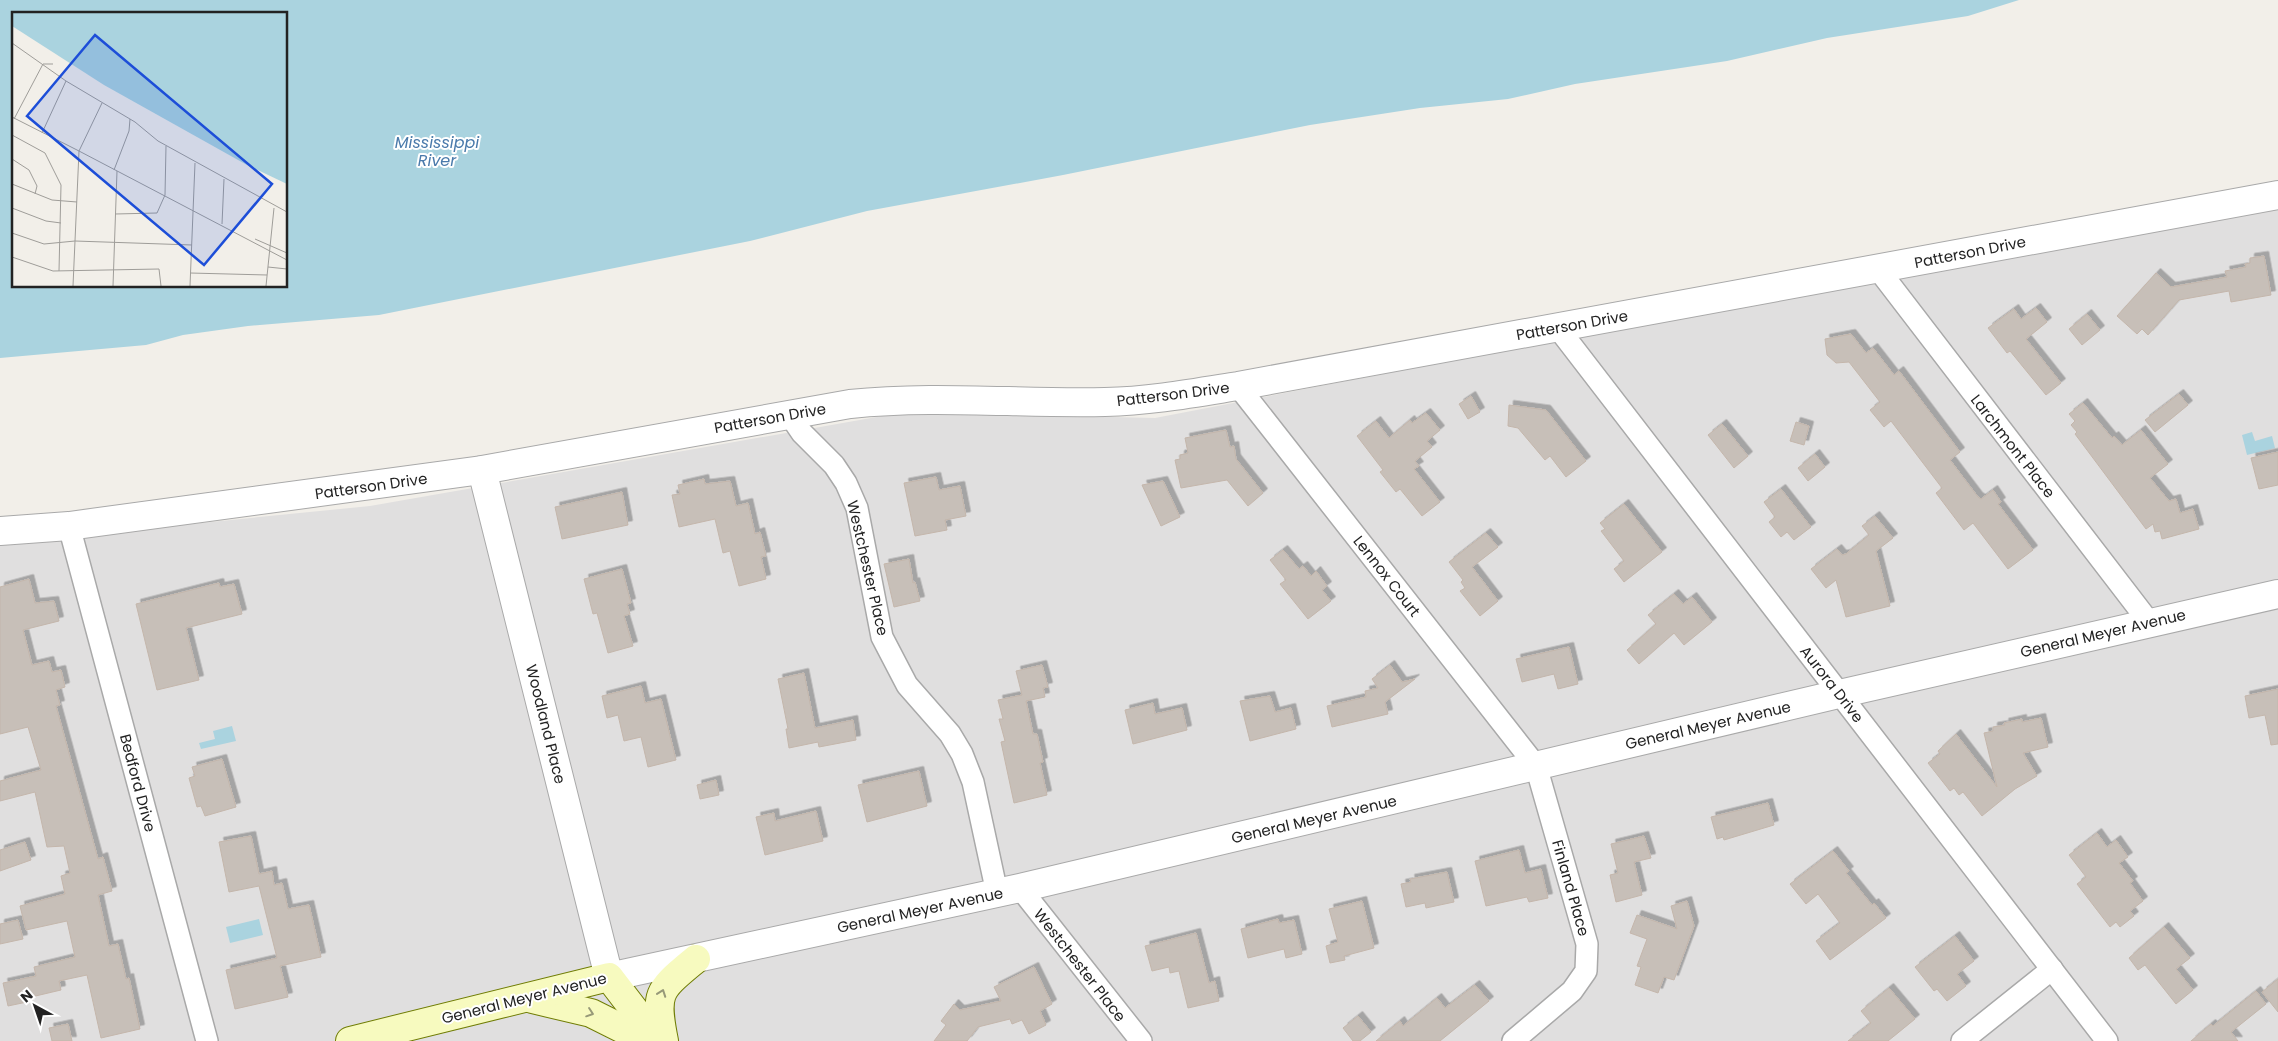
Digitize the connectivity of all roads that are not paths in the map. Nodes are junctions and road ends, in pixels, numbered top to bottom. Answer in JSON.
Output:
{"nodes":[{"id":1,"x":2278,"y":194,"type":"edge"},
{"id":2,"x":1878,"y":270,"type":"junction"},
{"id":3,"x":1558,"y":328,"type":"junction"},
{"id":4,"x":1238,"y":386,"type":"junction"},
{"id":5,"x":789,"y":414,"type":"junction"},
{"id":6,"x":482,"y":470,"type":"junction"},
{"id":7,"x":69,"y":526,"type":"junction"},
{"id":8,"x":0,"y":531,"type":"edge"},
{"id":9,"x":2278,"y":594,"type":"edge"},
{"id":10,"x":2149,"y":622,"type":"junction"},
{"id":11,"x":1839,"y":694,"type":"junction"},
{"id":12,"x":1536,"y":766,"type":"junction"},
{"id":13,"x":1008,"y":891,"type":"junction"},
{"id":14,"x":696,"y":959,"type":"junction"},
{"id":15,"x":2052,"y":969,"type":"junction"},
{"id":16,"x":609,"y":977,"type":"junction"},
{"id":17,"x":526,"y":998,"type":"junction"},
{"id":18,"x":207,"y":1041,"type":"edge"},
{"id":19,"x":350,"y":1041,"type":"edge"},
{"id":20,"x":647,"y":1041,"type":"edge"},
{"id":21,"x":658,"y":1041,"type":"edge"},
{"id":22,"x":664,"y":1041,"type":"edge"},
{"id":23,"x":1140,"y":1041,"type":"edge"},
{"id":24,"x":1513,"y":1041,"type":"edge"},
{"id":25,"x":1962,"y":1041,"type":"edge"},
{"id":26,"x":2106,"y":1041,"type":"edge"}],
"edges":[{"from":1,"to":2,"type":"street","name":"Patterson Drive"},
{"from":2,"to":3,"type":"street","name":"Patterson Drive"},
{"from":2,"to":10,"type":"street","name":"Larchmont Place"},
{"from":3,"to":4,"type":"street","name":"Patterson Drive"},
{"from":3,"to":11,"type":"street","name":"Aurora Drive"},
{"from":4,"to":5,"type":"street","name":"Patterson Drive"},
{"from":4,"to":12,"type":"street","name":"Lennox Court"},
{"from":5,"to":6,"type":"street","name":"Patterson Drive"},
{"from":5,"to":13,"type":"street","name":"Westchester Place"},
{"from":6,"to":7,"type":"street","name":"Patterson Drive"},
{"from":6,"to":16,"type":"street","name":"Woodland Place"},
{"from":7,"to":8,"type":"street","name":"Patterson Drive"},
{"from":7,"to":18,"type":"street","name":"Bedford Drive"},
{"from":9,"to":10,"type":"street","name":"General Meyer Avenue"},
{"from":10,"to":11,"type":"street","name":"General Meyer Avenue"},
{"from":11,"to":12,"type":"street","name":"General Meyer Avenue"},
{"from":11,"to":15,"type":"street","name":"Aurora Drive"},
{"from":12,"to":13,"type":"street","name":"General Meyer Avenue"},
{"from":12,"to":24,"type":"street","name":"Finland Place"},
{"from":13,"to":14,"type":"street","name":"General Meyer Avenue"},
{"from":13,"to":23,"type":"street","name":"Westchester Place"},
{"from":14,"to":16,"type":"street","name":"General Meyer Avenue"},
{"from":22,"to":14,"type":"main road","one_way":true},
{"from":15,"to":25,"type":"street"},
{"from":15,"to":26,"type":"street","name":"Aurora Drive"},
{"from":16,"to":17,"type":"main road","name":"General Meyer Avenue"},
{"from":16,"to":21,"type":"main road"},
{"from":17,"to":19,"type":"main road","name":"General Meyer Avenue"},
{"from":17,"to":20,"type":"main road","one_way":true}]}
